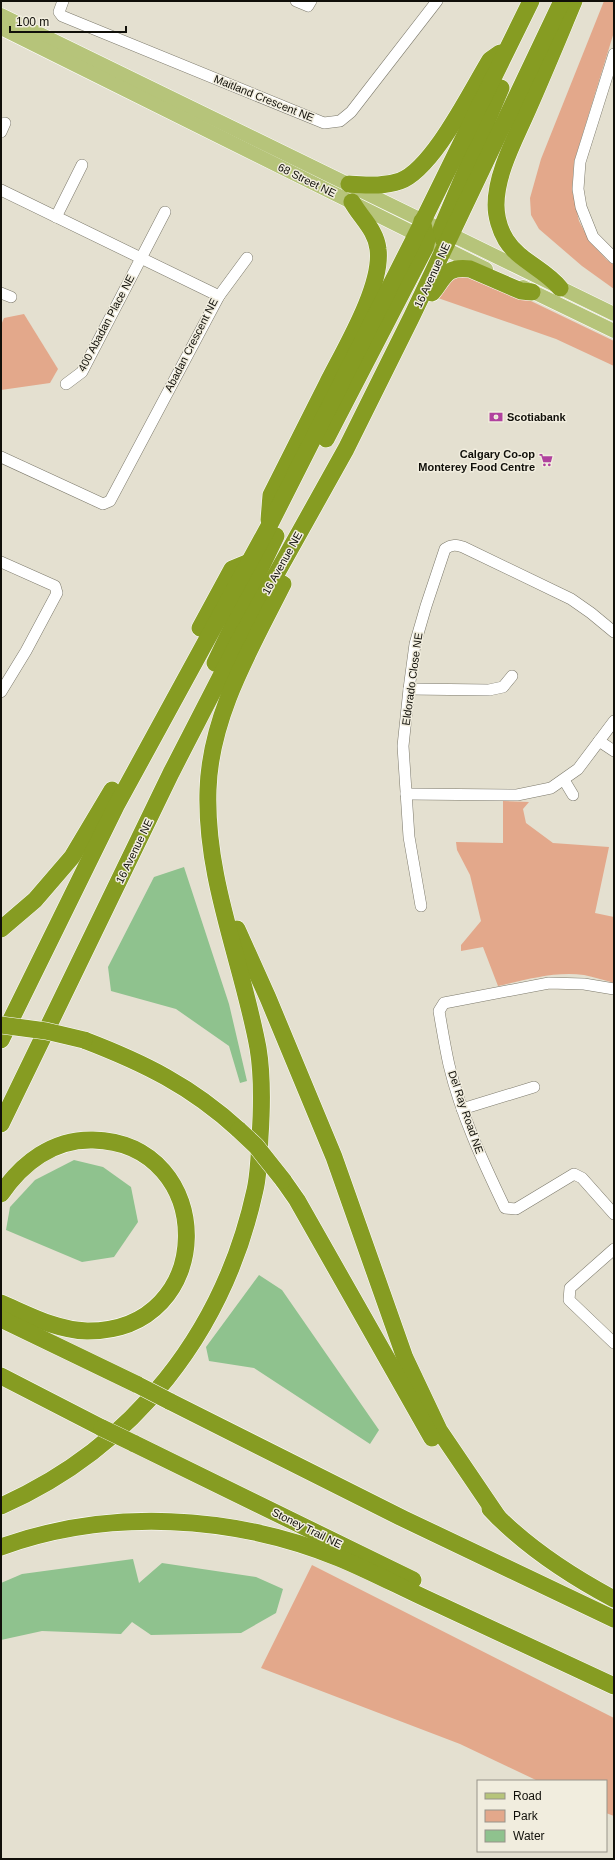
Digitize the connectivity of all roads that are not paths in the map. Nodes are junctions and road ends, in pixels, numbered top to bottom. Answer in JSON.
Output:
{"nodes":[{"id":1,"x":63,"y":1,"type":"edge"},
{"id":2,"x":296,"y":1,"type":"edge"},
{"id":3,"x":311,"y":1,"type":"edge"},
{"id":4,"x":437,"y":1,"type":"edge"},
{"id":5,"x":531,"y":1,"type":"edge"},
{"id":6,"x":562,"y":1,"type":"edge"},
{"id":7,"x":574,"y":1,"type":"edge"},
{"id":8,"x":1,"y":15,"type":"edge"},
{"id":9,"x":1,"y":28,"type":"edge"},
{"id":10,"x":509,"y":47,"type":"junction"},
{"id":11,"x":613,"y":58,"type":"edge"},
{"id":12,"x":82,"y":165,"type":"dead end"},
{"id":13,"x":349,"y":184,"type":"junction"},
{"id":14,"x":1,"y":190,"type":"edge"},
{"id":15,"x":352,"y":202,"type":"junction"},
{"id":16,"x":165,"y":212,"type":"dead end"},
{"id":17,"x":56,"y":217,"type":"junction"},
{"id":18,"x":422,"y":232,"type":"junction"},
{"id":19,"x":445,"y":238,"type":"junction"},
{"id":20,"x":140,"y":258,"type":"junction"},
{"id":21,"x":247,"y":258,"type":"dead end"},
{"id":22,"x":614,"y":258,"type":"edge"},
{"id":23,"x":560,"y":288,"type":"junction"},
{"id":24,"x":532,"y":292,"type":"junction"},
{"id":25,"x":219,"y":296,"type":"junction"},
{"id":26,"x":614,"y":314,"type":"edge"},
{"id":27,"x":412,"y":316,"type":"junction"},
{"id":28,"x":614,"y":331,"type":"edge"},
{"id":29,"x":66,"y":384,"type":"dead end"},
{"id":30,"x":1,"y":457,"type":"edge"},
{"id":31,"x":324,"y":487,"type":"junction"},
{"id":32,"x":269,"y":526,"type":"junction"},
{"id":33,"x":1,"y":562,"type":"edge"},
{"id":34,"x":250,"y":562,"type":"junction"},
{"id":35,"x":614,"y":632,"type":"edge"},
{"id":36,"x":512,"y":676,"type":"dead end"},
{"id":37,"x":409,"y":689,"type":"junction"},
{"id":38,"x":1,"y":692,"type":"edge"},
{"id":39,"x":614,"y":721,"type":"edge"},
{"id":40,"x":610,"y":734,"type":"edge"},
{"id":41,"x":598,"y":741,"type":"junction"},
{"id":42,"x":614,"y":751,"type":"edge"},
{"id":43,"x":171,"y":773,"type":"junction"},
{"id":44,"x":564,"y":780,"type":"junction"},
{"id":45,"x":406,"y":794,"type":"junction"},
{"id":46,"x":573,"y":795,"type":"dead end"},
{"id":47,"x":212,"y":859,"type":"junction"},
{"id":48,"x":421,"y":906,"type":"dead end"},
{"id":49,"x":1,"y":928,"type":"edge"},
{"id":50,"x":614,"y":989,"type":"edge"},
{"id":51,"x":1,"y":1025,"type":"edge"},
{"id":52,"x":1,"y":1040,"type":"edge"},
{"id":53,"x":534,"y":1087,"type":"dead end"},
{"id":54,"x":462,"y":1109,"type":"junction"},
{"id":55,"x":1,"y":1124,"type":"edge"},
{"id":56,"x":1,"y":1194,"type":"edge"},
{"id":57,"x":614,"y":1214,"type":"edge"},
{"id":58,"x":614,"y":1249,"type":"edge"},
{"id":59,"x":1,"y":1303,"type":"edge"},
{"id":60,"x":1,"y":1319,"type":"edge"},
{"id":61,"x":614,"y":1343,"type":"edge"},
{"id":62,"x":1,"y":1376,"type":"edge"},
{"id":63,"x":1,"y":1388,"type":"edge"},
{"id":64,"x":100,"y":1431,"type":"junction"},
{"id":65,"x":1,"y":1506,"type":"edge"},
{"id":66,"x":498,"y":1517,"type":"junction"},
{"id":67,"x":1,"y":1547,"type":"edge"},
{"id":68,"x":614,"y":1599,"type":"edge"},
{"id":69,"x":614,"y":1619,"type":"edge"},
{"id":70,"x":614,"y":1678,"type":"edge"},
{"id":71,"x":614,"y":1686,"type":"edge"}],
"edges":[{"from":1,"to":4,"type":"street","name":"Maitland Crescent NE"},
{"from":2,"to":3,"type":"street"},
{"from":5,"to":10,"type":"highway"},
{"from":5,"to":19,"type":"highway"},
{"from":6,"to":19,"type":"highway","name":"16 Avenue NE"},
{"from":7,"to":23,"type":"highway"},
{"from":8,"to":13,"type":"main road","name":"68 Street NE"},
{"from":9,"to":15,"type":"main road","name":"68 Street NE"},
{"from":10,"to":13,"type":"highway"},
{"from":10,"to":18,"type":"highway"},
{"from":11,"to":22,"type":"street"},
{"from":12,"to":17,"type":"street"},
{"from":13,"to":18,"type":"main road","name":"68 Street NE"},
{"from":14,"to":17,"type":"street","name":"Abadan Crescent NE"},
{"from":15,"to":18,"type":"main road","name":"68 Street NE"},
{"from":15,"to":32,"type":"highway"},
{"from":16,"to":20,"type":"street","name":"400 Abadan Place NE"},
{"from":17,"to":20,"type":"street","name":"Abadan Crescent NE"},
{"from":18,"to":19,"type":"main road","name":"68 Street NE"},
{"from":18,"to":19,"type":"main road","name":"68 Street NE"},
{"from":18,"to":32,"type":"highway"},
{"from":18,"to":43,"type":"highway"},
{"from":19,"to":23,"type":"main road","name":"68 Street NE"},
{"from":19,"to":24,"type":"main road","name":"68 Street NE"},
{"from":19,"to":27,"type":"highway","name":"16 Avenue NE"},
{"from":20,"to":25,"type":"street","name":"Abadan Crescent NE"},
{"from":20,"to":29,"type":"street","name":"400 Abadan Place NE"},
{"from":21,"to":25,"type":"street"},
{"from":23,"to":26,"type":"main road","name":"68 Street NE"},
{"from":24,"to":27,"type":"highway"},
{"from":24,"to":28,"type":"main road","name":"68 Street NE"},
{"from":25,"to":30,"type":"street","name":"Abadan Crescent NE"},
{"from":27,"to":31,"type":"highway","name":"16 Avenue NE"},
{"from":31,"to":43,"type":"highway","name":"16 Avenue NE"},
{"from":31,"to":47,"type":"highway"},
{"from":32,"to":34,"type":"highway"},
{"from":33,"to":38,"type":"street"},
{"from":34,"to":49,"type":"highway"},
{"from":34,"to":52,"type":"highway"},
{"from":35,"to":37,"type":"street","name":"Eldorado Close NE"},
{"from":36,"to":37,"type":"street"},
{"from":37,"to":45,"type":"street","name":"Eldorado Close NE"},
{"from":39,"to":40,"type":"street"},
{"from":40,"to":41,"type":"street"},
{"from":41,"to":42,"type":"street"},
{"from":41,"to":44,"type":"street"},
{"from":43,"to":55,"type":"highway","name":"16 Avenue NE"},
{"from":44,"to":45,"type":"street"},
{"from":44,"to":46,"type":"street"},
{"from":45,"to":48,"type":"street","name":"Eldorado Close NE"},
{"from":47,"to":65,"type":"highway"},
{"from":47,"to":66,"type":"highway"},
{"from":50,"to":54,"type":"street","name":"Del Ray Road NE"},
{"from":51,"to":66,"type":"highway","bridge":true},
{"from":53,"to":54,"type":"street"},
{"from":54,"to":57,"type":"street","name":"Del Ray Road NE"},
{"from":56,"to":59,"type":"highway"},
{"from":58,"to":61,"type":"street"},
{"from":60,"to":69,"type":"highway","bridge":true},
{"from":62,"to":64,"type":"highway"},
{"from":63,"to":64,"type":"highway"},
{"from":64,"to":70,"type":"highway","name":"Stoney Trail NE"},
{"from":66,"to":68,"type":"highway"},
{"from":67,"to":71,"type":"highway"}]}
